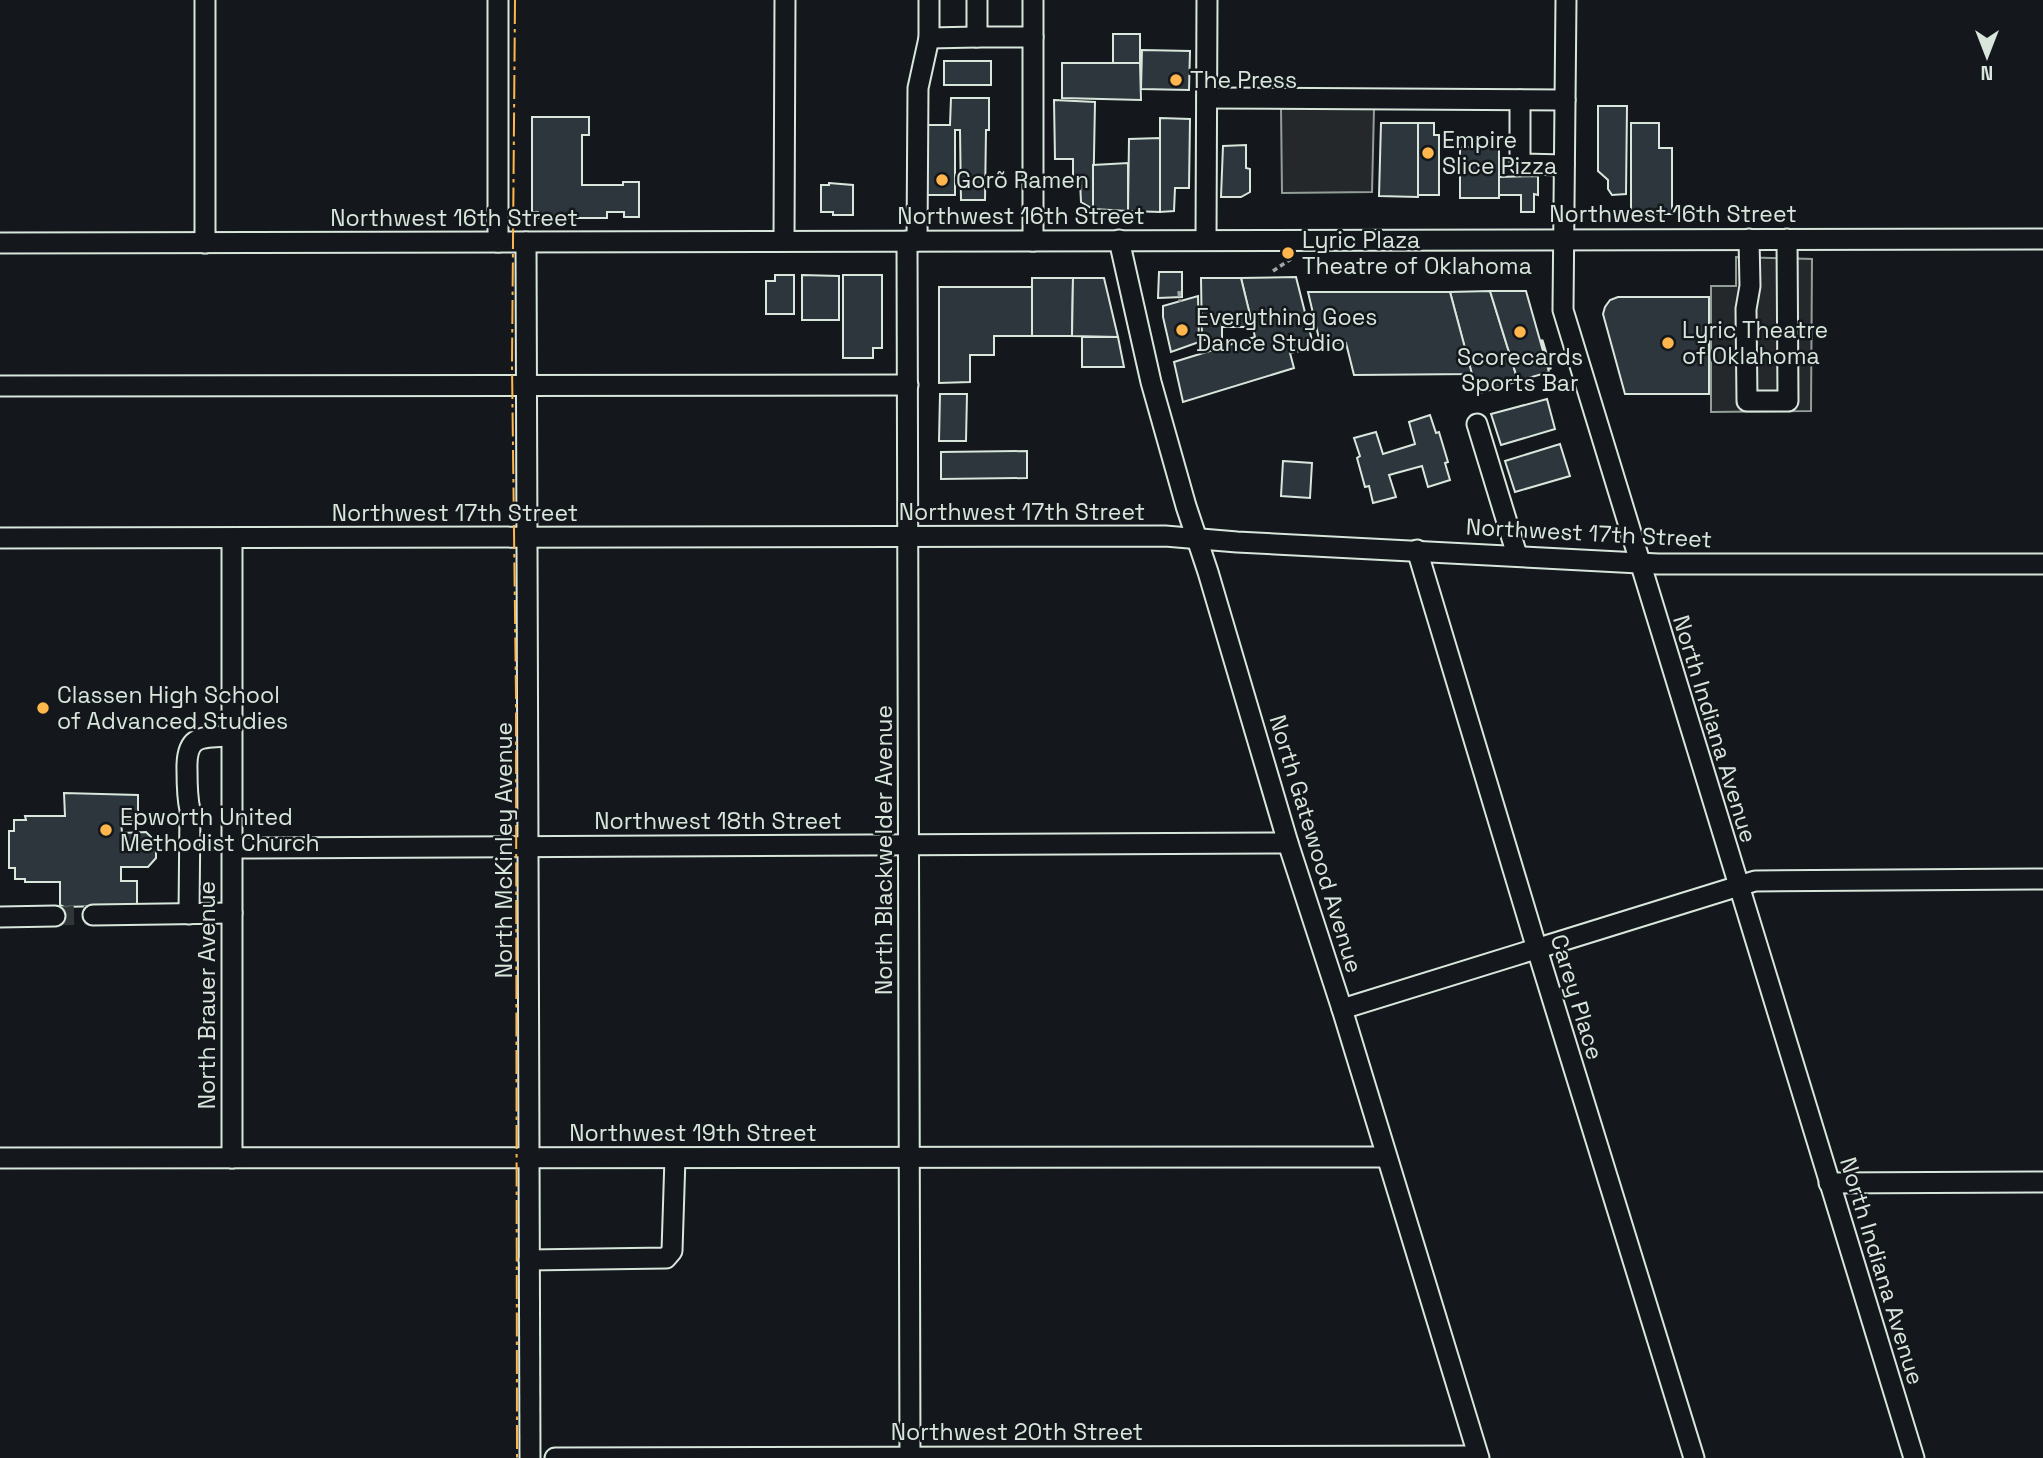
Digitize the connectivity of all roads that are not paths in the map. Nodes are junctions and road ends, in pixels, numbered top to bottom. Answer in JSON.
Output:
{"nodes":[{"id":1,"x":205,"y":0,"type":"edge"},
{"id":2,"x":498,"y":0,"type":"edge"},
{"id":3,"x":785,"y":0,"type":"edge"},
{"id":4,"x":929,"y":0,"type":"edge"},
{"id":5,"x":977,"y":0,"type":"edge"},
{"id":6,"x":1033,"y":0,"type":"edge"},
{"id":7,"x":1207,"y":0,"type":"edge"},
{"id":8,"x":1566,"y":0,"type":"edge"},
{"id":9,"x":977,"y":37,"type":"junction"},
{"id":10,"x":1033,"y":37,"type":"junction"},
{"id":11,"x":929,"y":38,"type":"junction"},
{"id":12,"x":1207,"y":98,"type":"junction"},
{"id":13,"x":1520,"y":100,"type":"junction"},
{"id":14,"x":1565,"y":100,"type":"junction"},
{"id":15,"x":1564,"y":165,"type":"junction"},
{"id":16,"x":1564,"y":239,"type":"junction"},
{"id":17,"x":1749,"y":239,"type":"junction"},
{"id":18,"x":1787,"y":239,"type":"junction"},
{"id":19,"x":2043,"y":239,"type":"edge"},
{"id":20,"x":1119,"y":240,"type":"junction"},
{"id":21,"x":1206,"y":240,"type":"junction"},
{"id":22,"x":784,"y":241,"type":"junction"},
{"id":23,"x":912,"y":241,"type":"junction"},
{"id":24,"x":1032,"y":241,"type":"junction"},
{"id":25,"x":498,"y":242,"type":"junction"},
{"id":26,"x":526,"y":242,"type":"junction"},
{"id":27,"x":0,"y":243,"type":"edge"},
{"id":28,"x":205,"y":243,"type":"junction"},
{"id":29,"x":527,"y":384,"type":"junction"},
{"id":30,"x":908,"y":385,"type":"junction"},
{"id":31,"x":0,"y":386,"type":"edge"},
{"id":32,"x":1477,"y":424,"type":"dead end"},
{"id":33,"x":528,"y":537,"type":"junction"},
{"id":34,"x":908,"y":537,"type":"junction"},
{"id":35,"x":0,"y":538,"type":"edge"},
{"id":36,"x":232,"y":538,"type":"junction"},
{"id":37,"x":1197,"y":539,"type":"junction"},
{"id":38,"x":1417,"y":550,"type":"junction"},
{"id":39,"x":1517,"y":555,"type":"junction"},
{"id":40,"x":1639,"y":562,"type":"junction"},
{"id":41,"x":2043,"y":564,"type":"edge"},
{"id":42,"x":231,"y":736,"type":"junction"},
{"id":43,"x":1288,"y":843,"type":"junction"},
{"id":44,"x":909,"y":845,"type":"junction"},
{"id":45,"x":528,"y":846,"type":"junction"},
{"id":46,"x":232,"y":848,"type":"junction"},
{"id":47,"x":2043,"y":879,"type":"edge"},
{"id":48,"x":1738,"y":886,"type":"junction"},
{"id":49,"x":232,"y":913,"type":"junction"},
{"id":50,"x":189,"y":914,"type":"junction"},
{"id":51,"x":93,"y":915,"type":"tunnel mouth"},
{"id":52,"x":0,"y":916,"type":"edge"},
{"id":53,"x":55,"y":916,"type":"tunnel mouth"},
{"id":54,"x":1536,"y":950,"type":"junction"},
{"id":55,"x":1342,"y":1009,"type":"junction"},
{"id":56,"x":909,"y":1157,"type":"junction"},
{"id":57,"x":1385,"y":1157,"type":"junction"},
{"id":58,"x":0,"y":1158,"type":"edge"},
{"id":59,"x":232,"y":1158,"type":"junction"},
{"id":60,"x":528,"y":1158,"type":"junction"},
{"id":61,"x":674,"y":1158,"type":"junction"},
{"id":62,"x":2043,"y":1182,"type":"edge"},
{"id":63,"x":1829,"y":1183,"type":"junction"},
{"id":64,"x":529,"y":1260,"type":"junction"},
{"id":65,"x":1292,"y":1457,"type":"edge"},
{"id":66,"x":1479,"y":1457,"type":"edge"},
{"id":67,"x":530,"y":1458,"type":"edge"},
{"id":68,"x":555,"y":1458,"type":"edge"},
{"id":69,"x":910,"y":1458,"type":"edge"},
{"id":70,"x":1694,"y":1458,"type":"edge"},
{"id":71,"x":1914,"y":1458,"type":"edge"}],
"edges":[{"from":1,"to":28,"type":"street"},
{"from":2,"to":25,"type":"street"},
{"from":3,"to":22,"type":"street"},
{"from":4,"to":11,"type":"street","name":"North Blackwelder Avenue"},
{"from":5,"to":9,"type":"street"},
{"from":6,"to":10,"type":"street"},
{"from":7,"to":12,"type":"street"},
{"from":8,"to":14,"type":"street","name":"North Indiana Avenue"},
{"from":9,"to":10,"type":"street"},
{"from":9,"to":11,"type":"street"},
{"from":10,"to":24,"type":"street"},
{"from":11,"to":23,"type":"street","name":"North Blackwelder Avenue"},
{"from":12,"to":13,"type":"street"},
{"from":12,"to":21,"type":"street"},
{"from":13,"to":14,"type":"street"},
{"from":13,"to":15,"type":"street"},
{"from":14,"to":15,"type":"street","name":"North Indiana Avenue"},
{"from":15,"to":16,"type":"street","name":"North Indiana Avenue"},
{"from":16,"to":17,"type":"street","name":"Northwest 16th Street"},
{"from":16,"to":21,"type":"street","name":"Northwest 16th Street"},
{"from":16,"to":40,"type":"street","name":"North Indiana Avenue"},
{"from":17,"to":18,"type":"street","name":"Northwest 16th Street"},
{"from":17,"to":18,"type":"street"},
{"from":18,"to":19,"type":"street","name":"Northwest 16th Street"},
{"from":20,"to":21,"type":"street","name":"Northwest 16th Street"},
{"from":20,"to":24,"type":"street","name":"Northwest 16th Street"},
{"from":20,"to":37,"type":"street","name":"North Gatewood Avenue"},
{"from":22,"to":23,"type":"street","name":"Northwest 16th Street"},
{"from":22,"to":26,"type":"street","name":"Northwest 16th Street"},
{"from":23,"to":24,"type":"street","name":"Northwest 16th Street"},
{"from":23,"to":30,"type":"street","name":"North Blackwelder Avenue"},
{"from":25,"to":26,"type":"street","name":"Northwest 16th Street"},
{"from":25,"to":28,"type":"street","name":"Northwest 16th Street"},
{"from":26,"to":29,"type":"street","name":"North McKinley Avenue"},
{"from":27,"to":28,"type":"street","name":"Northwest 16th Street"},
{"from":29,"to":30,"type":"street"},
{"from":29,"to":31,"type":"street"},
{"from":29,"to":33,"type":"street","name":"North McKinley Avenue"},
{"from":30,"to":34,"type":"street","name":"North Blackwelder Avenue"},
{"from":32,"to":39,"type":"street"},
{"from":33,"to":34,"type":"street","name":"Northwest 17th Street"},
{"from":33,"to":36,"type":"street","name":"Northwest 17th Street"},
{"from":33,"to":45,"type":"street","name":"North McKinley Avenue"},
{"from":34,"to":37,"type":"street","name":"Northwest 17th Street"},
{"from":34,"to":44,"type":"street","name":"North Blackwelder Avenue"},
{"from":35,"to":36,"type":"street","name":"Northwest 17th Street"},
{"from":36,"to":42,"type":"street","name":"North Brauer Avenue"},
{"from":37,"to":38,"type":"street","name":"Northwest 17th Street"},
{"from":37,"to":43,"type":"street","name":"North Gatewood Avenue"},
{"from":38,"to":39,"type":"street","name":"Northwest 17th Street"},
{"from":38,"to":54,"type":"street","name":"Carey Place"},
{"from":39,"to":40,"type":"street","name":"Northwest 17th Street"},
{"from":40,"to":41,"type":"street","name":"Northwest 17th Street"},
{"from":40,"to":48,"type":"street","name":"North Indiana Avenue"},
{"from":42,"to":46,"type":"street","name":"North Brauer Avenue"},
{"from":42,"to":50,"type":"street"},
{"from":43,"to":44,"type":"street","name":"Northwest 18th Street"},
{"from":43,"to":55,"type":"street","name":"North Gatewood Avenue"},
{"from":44,"to":45,"type":"street","name":"Northwest 18th Street"},
{"from":44,"to":56,"type":"street","name":"North Blackwelder Avenue"},
{"from":45,"to":46,"type":"street","name":"Northwest 18th Street"},
{"from":45,"to":60,"type":"street","name":"North McKinley Avenue"},
{"from":46,"to":49,"type":"street","name":"North Brauer Avenue"},
{"from":47,"to":48,"type":"street"},
{"from":48,"to":54,"type":"street"},
{"from":48,"to":63,"type":"street","name":"North Indiana Avenue"},
{"from":49,"to":50,"type":"street"},
{"from":49,"to":59,"type":"street","name":"North Brauer Avenue"},
{"from":50,"to":51,"type":"street"},
{"from":52,"to":53,"type":"street"},
{"from":54,"to":55,"type":"street"},
{"from":54,"to":70,"type":"street","name":"Carey Place"},
{"from":55,"to":57,"type":"street","name":"North Gatewood Avenue"},
{"from":56,"to":57,"type":"street","name":"Northwest 19th Street"},
{"from":56,"to":61,"type":"street","name":"Northwest 19th Street"},
{"from":56,"to":69,"type":"street","name":"North Blackwelder Avenue"},
{"from":57,"to":66,"type":"street","name":"North Gatewood Avenue"},
{"from":58,"to":59,"type":"street","name":"Northwest 19th Street"},
{"from":59,"to":60,"type":"street","name":"Northwest 19th Street"},
{"from":60,"to":61,"type":"street","name":"Northwest 19th Street"},
{"from":60,"to":64,"type":"street","name":"North McKinley Avenue"},
{"from":61,"to":64,"type":"street"},
{"from":62,"to":63,"type":"street"},
{"from":63,"to":71,"type":"street","name":"North Indiana Avenue"},
{"from":64,"to":67,"type":"street","name":"North McKinley Avenue"},
{"from":65,"to":66,"type":"street","name":"Northwest 20th Street"},
{"from":65,"to":69,"type":"street","name":"Northwest 20th Street"},
{"from":68,"to":69,"type":"street","name":"Northwest 20th Street"}]}
